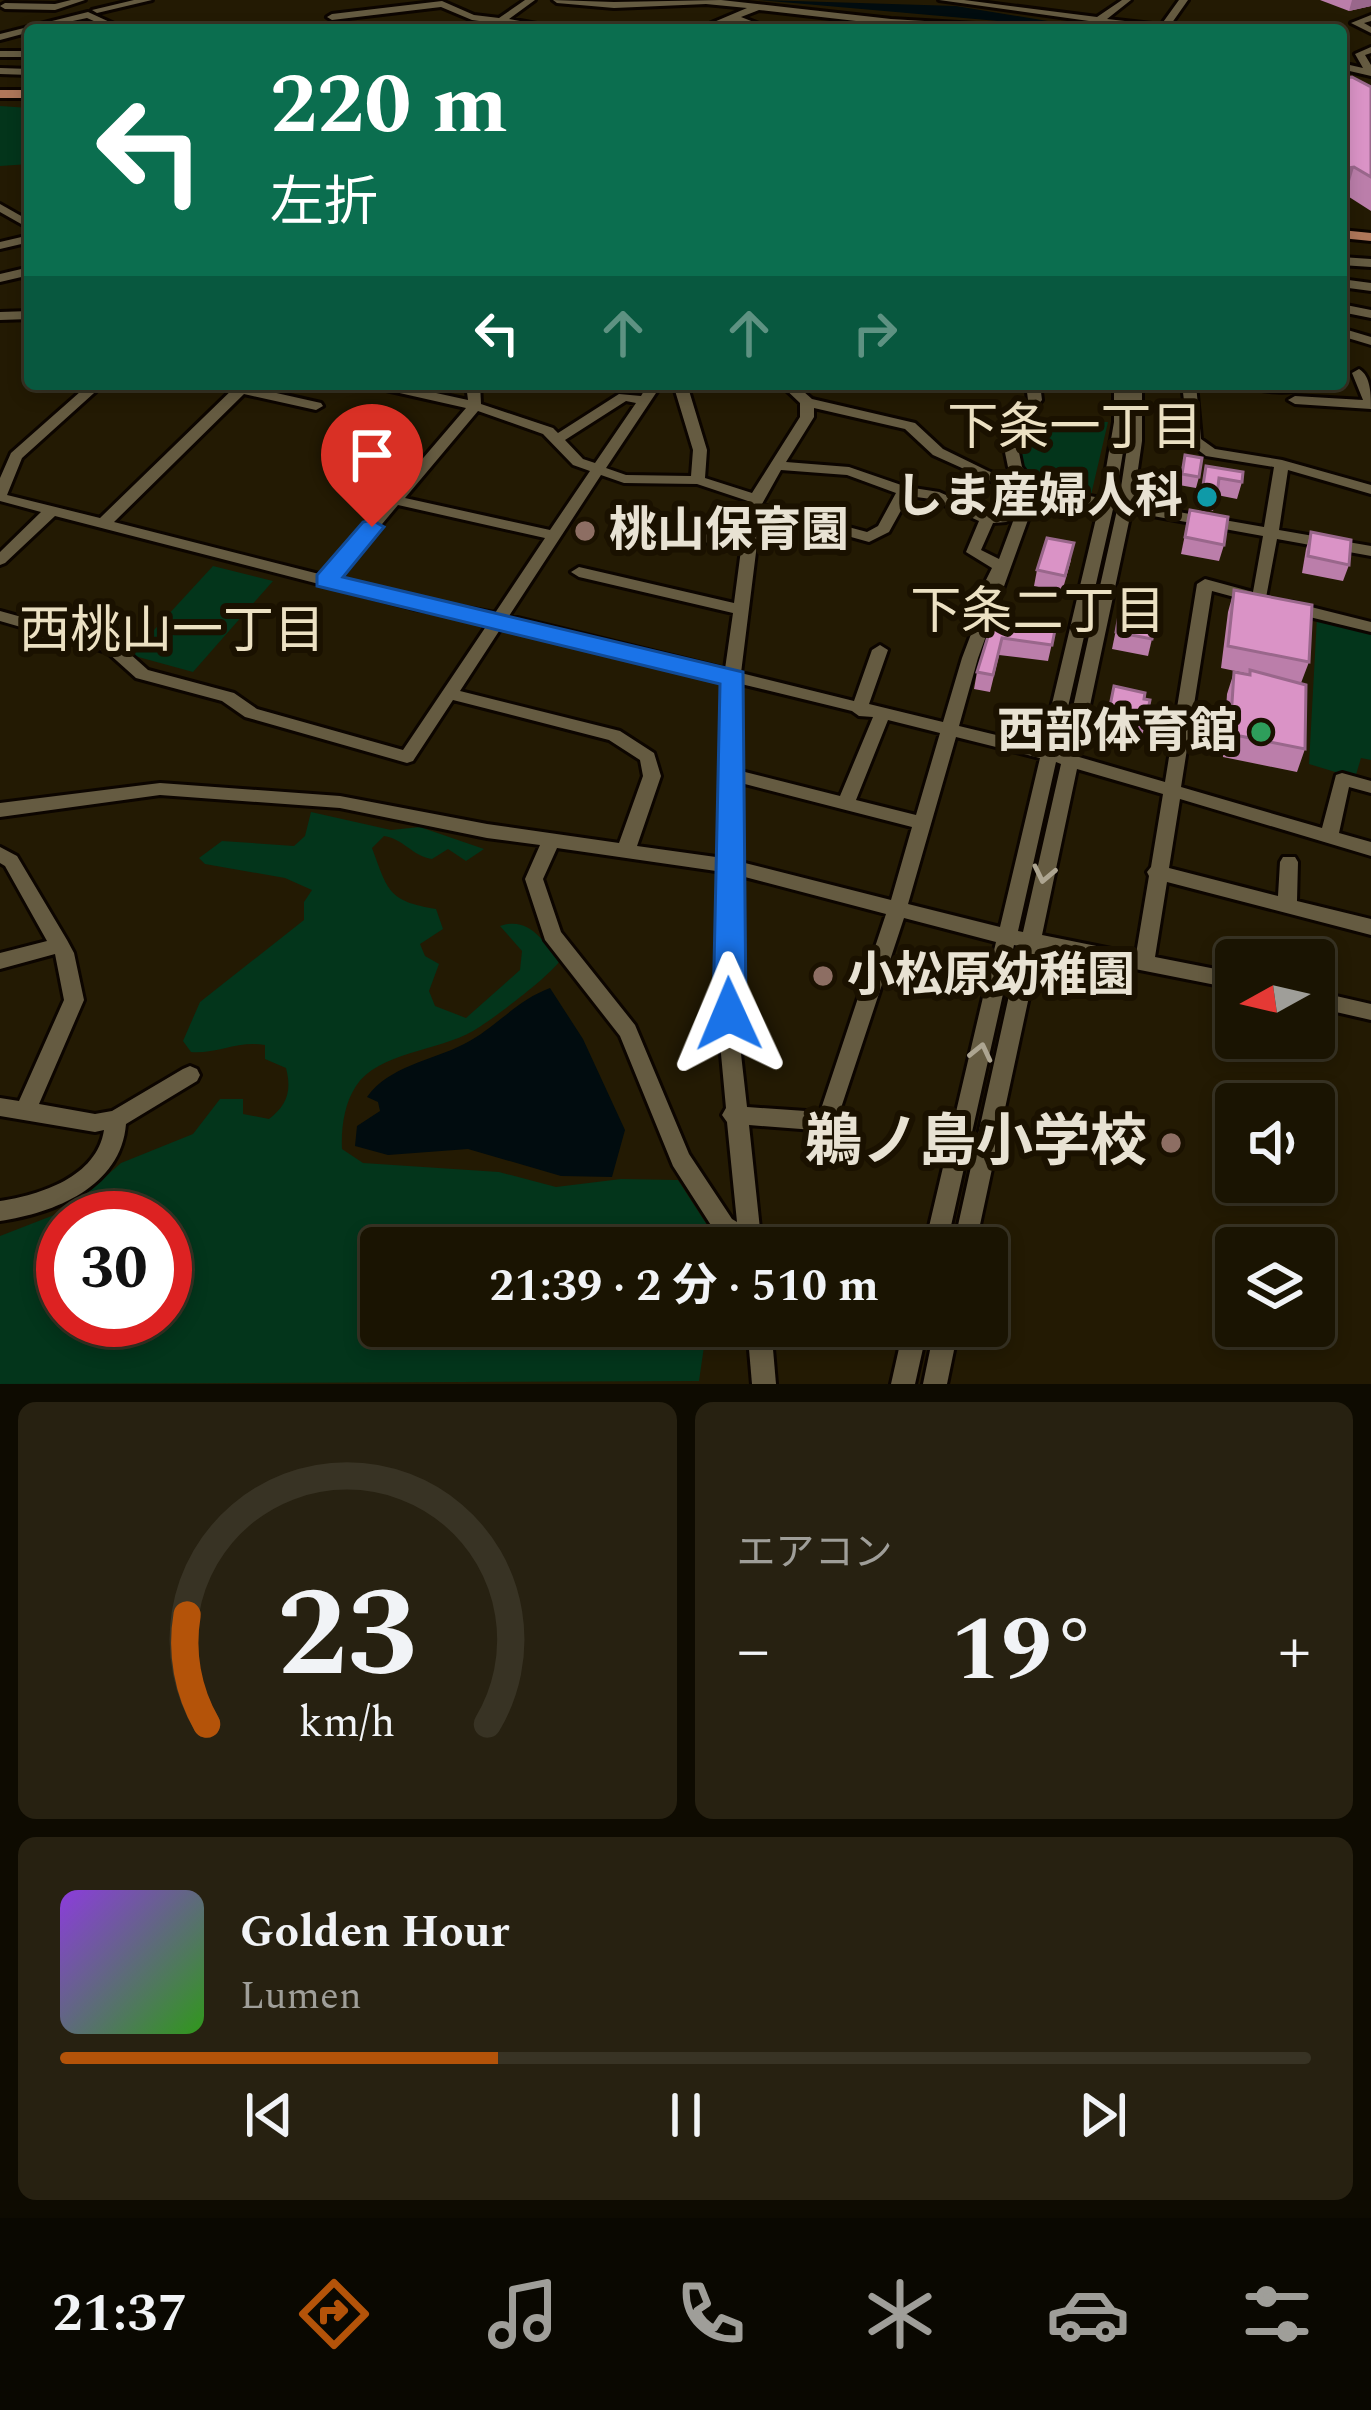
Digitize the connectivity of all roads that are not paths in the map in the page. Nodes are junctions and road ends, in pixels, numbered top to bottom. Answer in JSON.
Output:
{"nodes":[{"id":1,"x":83,"y":0,"type":"edge"},
{"id":2,"x":148,"y":0,"type":"edge"},
{"id":3,"x":532,"y":0,"type":"edge"},
{"id":4,"x":556,"y":0,"type":"edge"},
{"id":5,"x":943,"y":0,"type":"edge"},
{"id":6,"x":1197,"y":0,"type":"edge"},
{"id":7,"x":1127,"y":1,"type":"edge"},
{"id":8,"x":742,"y":2,"type":"edge"},
{"id":9,"x":762,"y":5,"type":"junction"},
{"id":10,"x":5,"y":6,"type":"dead end"},
{"id":11,"x":94,"y":12,"type":"junction"},
{"id":12,"x":332,"y":17,"type":"dead end"},
{"id":13,"x":731,"y":17,"type":"junction"},
{"id":14,"x":878,"y":17,"type":"edge"},
{"id":15,"x":1371,"y":18,"type":"edge"},
{"id":16,"x":1100,"y":20,"type":"junction"},
{"id":17,"x":501,"y":21,"type":"junction"},
{"id":18,"x":51,"y":24,"type":"edge"},
{"id":19,"x":113,"y":24,"type":"edge"},
{"id":20,"x":522,"y":24,"type":"edge"},
{"id":21,"x":714,"y":24,"type":"edge"},
{"id":22,"x":751,"y":24,"type":"edge"},
{"id":23,"x":958,"y":24,"type":"edge"},
{"id":24,"x":1128,"y":24,"type":"edge"},
{"id":25,"x":1175,"y":24,"type":"edge"},
{"id":26,"x":1371,"y":30,"type":"edge"},
{"id":27,"x":1371,"y":50,"type":"edge"},
{"id":28,"x":1370,"y":72,"type":"edge"},
{"id":29,"x":1359,"y":373,"type":"dead end"},
{"id":30,"x":90,"y":390,"type":"edge"},
{"id":31,"x":241,"y":390,"type":"edge"},
{"id":32,"x":255,"y":390,"type":"edge"},
{"id":33,"x":405,"y":390,"type":"edge"},
{"id":34,"x":473,"y":390,"type":"edge"},
{"id":35,"x":651,"y":390,"type":"edge"},
{"id":36,"x":682,"y":390,"type":"edge"},
{"id":37,"x":794,"y":390,"type":"edge"},
{"id":38,"x":1034,"y":390,"type":"edge"},
{"id":39,"x":1121,"y":390,"type":"edge"},
{"id":40,"x":1135,"y":390,"type":"edge"},
{"id":41,"x":1190,"y":390,"type":"edge"},
{"id":42,"x":1276,"y":390,"type":"edge"},
{"id":43,"x":644,"y":400,"type":"junction"},
{"id":44,"x":807,"y":402,"type":"junction"},
{"id":45,"x":1371,"y":404,"type":"edge"},
{"id":46,"x":316,"y":406,"type":"dead end"},
{"id":47,"x":475,"y":406,"type":"junction"},
{"id":48,"x":559,"y":438,"type":"junction"},
{"id":49,"x":5,"y":459,"type":"edge"},
{"id":50,"x":777,"y":464,"type":"junction"},
{"id":51,"x":1282,"y":464,"type":"junction"},
{"id":52,"x":597,"y":470,"type":"junction"},
{"id":53,"x":698,"y":481,"type":"junction"},
{"id":54,"x":1005,"y":490,"type":"dead end"},
{"id":55,"x":1032,"y":490,"type":"junction"},
{"id":56,"x":1371,"y":490,"type":"edge"},
{"id":57,"x":904,"y":491,"type":"junction"},
{"id":58,"x":0,"y":496,"type":"edge"},
{"id":59,"x":395,"y":500,"type":"junction"},
{"id":60,"x":754,"y":503,"type":"junction"},
{"id":61,"x":1106,"y":503,"type":"junction"},
{"id":62,"x":1126,"y":504,"type":"junction"},
{"id":63,"x":51,"y":511,"type":"junction"},
{"id":64,"x":987,"y":519,"type":"junction"},
{"id":65,"x":621,"y":520,"type":"dead end"},
{"id":66,"x":104,"y":524,"type":"junction"},
{"id":67,"x":1271,"y":532,"type":"junction"},
{"id":68,"x":551,"y":536,"type":"junction"},
{"id":69,"x":747,"y":548,"type":"junction"},
{"id":70,"x":1371,"y":551,"type":"edge"},
{"id":71,"x":0,"y":560,"type":"edge"},
{"id":72,"x":579,"y":572,"type":"dead end"},
{"id":73,"x":326,"y":581,"type":"junction"},
{"id":74,"x":999,"y":590,"type":"junction"},
{"id":75,"x":1260,"y":598,"type":"junction"},
{"id":76,"x":740,"y":609,"type":"junction"},
{"id":77,"x":0,"y":616,"type":"edge"},
{"id":78,"x":494,"y":618,"type":"junction"},
{"id":79,"x":1371,"y":628,"type":"edge"},
{"id":80,"x":880,"y":650,"type":"dead end"},
{"id":81,"x":733,"y":679,"type":"junction"},
{"id":82,"x":452,"y":694,"type":"junction"},
{"id":83,"x":859,"y":710,"type":"junction"},
{"id":84,"x":882,"y":715,"type":"junction"},
{"id":85,"x":948,"y":731,"type":"junction"},
{"id":86,"x":1058,"y":757,"type":"junction"},
{"id":87,"x":729,"y":774,"type":"junction"},
{"id":88,"x":1171,"y":788,"type":"junction"},
{"id":89,"x":1371,"y":788,"type":"edge"},
{"id":90,"x":845,"y":804,"type":"junction"},
{"id":91,"x":0,"y":810,"type":"edge"},
{"id":92,"x":921,"y":823,"type":"junction"},
{"id":93,"x":1329,"y":837,"type":"junction"},
{"id":94,"x":552,"y":840,"type":"junction"},
{"id":95,"x":1371,"y":848,"type":"edge"},
{"id":96,"x":626,"y":850,"type":"junction"},
{"id":97,"x":0,"y":854,"type":"edge"},
{"id":98,"x":1289,"y":862,"type":"dead end"},
{"id":99,"x":730,"y":866,"type":"junction"},
{"id":100,"x":1156,"y":872,"type":"junction"},
{"id":101,"x":1287,"y":905,"type":"junction"},
{"id":102,"x":897,"y":910,"type":"junction"},
{"id":103,"x":1371,"y":927,"type":"edge"},
{"id":104,"x":1019,"y":938,"type":"junction"},
{"id":105,"x":60,"y":945,"type":"junction"},
{"id":106,"x":1145,"y":961,"type":"junction"},
{"id":107,"x":0,"y":962,"type":"edge"},
{"id":108,"x":1215,"y":977,"type":"edge"},
{"id":109,"x":1335,"y":1004,"type":"edge"},
{"id":110,"x":1371,"y":1012,"type":"edge"},
{"id":111,"x":190,"y":1075,"type":"dead end"},
{"id":112,"x":0,"y":1107,"type":"edge"},
{"id":113,"x":26,"y":1110,"type":"junction"},
{"id":114,"x":734,"y":1114,"type":"junction"},
{"id":115,"x":116,"y":1119,"type":"junction"},
{"id":116,"x":0,"y":1211,"type":"edge"},
{"id":117,"x":725,"y":1227,"type":"edge"},
{"id":118,"x":749,"y":1227,"type":"edge"},
{"id":119,"x":941,"y":1227,"type":"edge"},
{"id":120,"x":968,"y":1227,"type":"edge"},
{"id":121,"x":761,"y":1347,"type":"edge"},
{"id":122,"x":911,"y":1347,"type":"edge"},
{"id":123,"x":943,"y":1347,"type":"edge"},
{"id":124,"x":764,"y":1384,"type":"edge"},
{"id":125,"x":903,"y":1384,"type":"edge"},
{"id":126,"x":935,"y":1384,"type":"edge"}],
"edges":[{"from":1,"to":10,"type":"street"},
{"from":1,"to":11,"type":"street"},
{"from":2,"to":11,"type":"street"},
{"from":3,"to":17,"type":"street"},
{"from":4,"to":8,"type":"street"},
{"from":5,"to":16,"type":"street"},
{"from":6,"to":25,"type":"street"},
{"from":7,"to":16,"type":"street"},
{"from":8,"to":9,"type":"street"},
{"from":9,"to":13,"type":"street"},
{"from":9,"to":14,"type":"street"},
{"from":11,"to":18,"type":"street"},
{"from":11,"to":19,"type":"street"},
{"from":12,"to":17,"type":"street"},
{"from":13,"to":21,"type":"street"},
{"from":13,"to":22,"type":"street"},
{"from":14,"to":23,"type":"street"},
{"from":15,"to":26,"type":"street"},
{"from":16,"to":24,"type":"street"},
{"from":17,"to":20,"type":"street"},
{"from":27,"to":28,"type":"street"},
{"from":29,"to":45,"type":"street"},
{"from":30,"to":49,"type":"street"},
{"from":31,"to":66,"type":"street"},
{"from":32,"to":46,"type":"street"},
{"from":33,"to":47,"type":"street"},
{"from":34,"to":47,"type":"street"},
{"from":35,"to":43,"type":"street"},
{"from":36,"to":53,"type":"street"},
{"from":37,"to":44,"type":"street"},
{"from":38,"to":55,"type":"street"},
{"from":39,"to":61,"type":"street"},
{"from":40,"to":62,"type":"street"},
{"from":41,"to":51,"type":"street"},
{"from":42,"to":45,"type":"street"},
{"from":43,"to":48,"type":"street"},
{"from":43,"to":52,"type":"street"},
{"from":44,"to":50,"type":"street"},
{"from":44,"to":55,"type":"street"},
{"from":47,"to":48,"type":"street"},
{"from":47,"to":59,"type":"street"},
{"from":48,"to":52,"type":"street"},
{"from":49,"to":58,"type":"street"},
{"from":50,"to":57,"type":"street"},
{"from":50,"to":60,"type":"street"},
{"from":51,"to":56,"type":"street"},
{"from":51,"to":67,"type":"street"},
{"from":52,"to":53,"type":"street"},
{"from":52,"to":68,"type":"street"},
{"from":53,"to":60,"type":"street"},
{"from":54,"to":64,"type":"street"},
{"from":55,"to":61,"type":"street"},
{"from":55,"to":74,"type":"street"},
{"from":57,"to":60,"type":"street"},
{"from":57,"to":64,"type":"street"},
{"from":58,"to":63,"type":"street"},
{"from":59,"to":68,"type":"street"},
{"from":59,"to":73,"type":"street"},
{"from":60,"to":69,"type":"street"},
{"from":61,"to":62,"type":"street"},
{"from":61,"to":86,"type":"street"},
{"from":62,"to":67,"type":"street"},
{"from":62,"to":86,"type":"street"},
{"from":63,"to":66,"type":"street"},
{"from":63,"to":71,"type":"street"},
{"from":64,"to":74,"type":"street"},
{"from":65,"to":69,"type":"street"},
{"from":66,"to":73,"type":"street"},
{"from":67,"to":70,"type":"street"},
{"from":67,"to":75,"type":"street"},
{"from":68,"to":78,"type":"street"},
{"from":69,"to":76,"type":"street"},
{"from":72,"to":76,"type":"street"},
{"from":73,"to":78,"type":"street"},
{"from":74,"to":85,"type":"street"},
{"from":75,"to":79,"type":"street"},
{"from":75,"to":88,"type":"street"},
{"from":76,"to":81,"type":"street"},
{"from":77,"to":82,"type":"street"},
{"from":78,"to":81,"type":"street"},
{"from":78,"to":82,"type":"street"},
{"from":80,"to":83,"type":"street"},
{"from":81,"to":83,"type":"street"},
{"from":81,"to":87,"type":"street"},
{"from":82,"to":96,"type":"street"},
{"from":83,"to":84,"type":"street"},
{"from":84,"to":85,"type":"street"},
{"from":84,"to":90,"type":"street"},
{"from":85,"to":86,"type":"street"},
{"from":85,"to":92,"type":"street"},
{"from":86,"to":88,"type":"street"},
{"from":86,"to":104,"type":"street"},
{"from":87,"to":90,"type":"street"},
{"from":87,"to":99,"type":"street"},
{"from":88,"to":93,"type":"street"},
{"from":88,"to":100,"type":"street"},
{"from":89,"to":93,"type":"street"},
{"from":90,"to":92,"type":"street"},
{"from":91,"to":94,"type":"street"},
{"from":92,"to":102,"type":"street"},
{"from":93,"to":95,"type":"street"},
{"from":94,"to":96,"type":"street"},
{"from":94,"to":117,"type":"street"},
{"from":96,"to":99,"type":"street"},
{"from":97,"to":105,"type":"street"},
{"from":98,"to":101,"type":"street"},
{"from":99,"to":102,"type":"street"},
{"from":99,"to":114,"type":"street"},
{"from":100,"to":101,"type":"street"},
{"from":100,"to":106,"type":"street"},
{"from":101,"to":103,"type":"street"},
{"from":102,"to":104,"type":"street"},
{"from":102,"to":114,"type":"street"},
{"from":104,"to":106,"type":"street"},
{"from":119,"to":104,"type":"street","one_way":true},
{"from":104,"to":120,"type":"street"},
{"from":105,"to":107,"type":"street"},
{"from":105,"to":113,"type":"street"},
{"from":106,"to":108,"type":"street"},
{"from":109,"to":110,"type":"street"},
{"from":111,"to":115,"type":"street"},
{"from":112,"to":113,"type":"street"},
{"from":113,"to":115,"type":"street"},
{"from":114,"to":118,"type":"street"},
{"from":115,"to":116,"type":"street"},
{"from":121,"to":124,"type":"street"},
{"from":122,"to":125,"type":"street"},
{"from":123,"to":126,"type":"street"}]}
